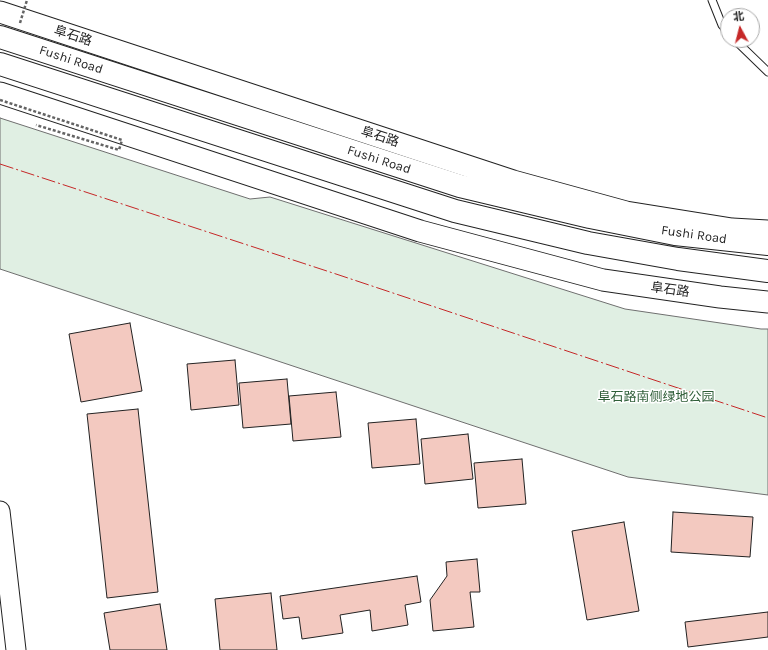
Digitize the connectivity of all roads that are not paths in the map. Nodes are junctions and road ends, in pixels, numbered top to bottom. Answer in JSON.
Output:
{"nodes":[{"id":1,"x":712,"y":0,"type":"edge"},
{"id":2,"x":0,"y":12,"type":"edge"},
{"id":3,"x":720,"y":20,"type":"edge"},
{"id":4,"x":0,"y":37,"type":"edge"},
{"id":5,"x":743,"y":48,"type":"edge"},
{"id":6,"x":0,"y":64,"type":"edge"},
{"id":7,"x":768,"y":72,"type":"edge"},
{"id":8,"x":0,"y":93,"type":"edge"},
{"id":9,"x":768,"y":231,"type":"edge"},
{"id":10,"x":768,"y":244,"type":"edge"},
{"id":11,"x":768,"y":271,"type":"edge"},
{"id":12,"x":768,"y":302,"type":"edge"},
{"id":13,"x":0,"y":511,"type":"edge"},
{"id":14,"x":16,"y":650,"type":"edge"}],
"edges":[{"from":1,"to":3,"type":"lane"},
{"from":2,"to":9,"type":"main road","name":"阜石路"},
{"from":4,"to":10,"type":"highway","name":"Fushi Road"},
{"from":5,"to":7,"type":"lane"},
{"from":6,"to":11,"type":"highway","name":"Fushi Road"},
{"from":8,"to":12,"type":"main road","name":"阜石路"},
{"from":13,"to":14,"type":"street"}]}
